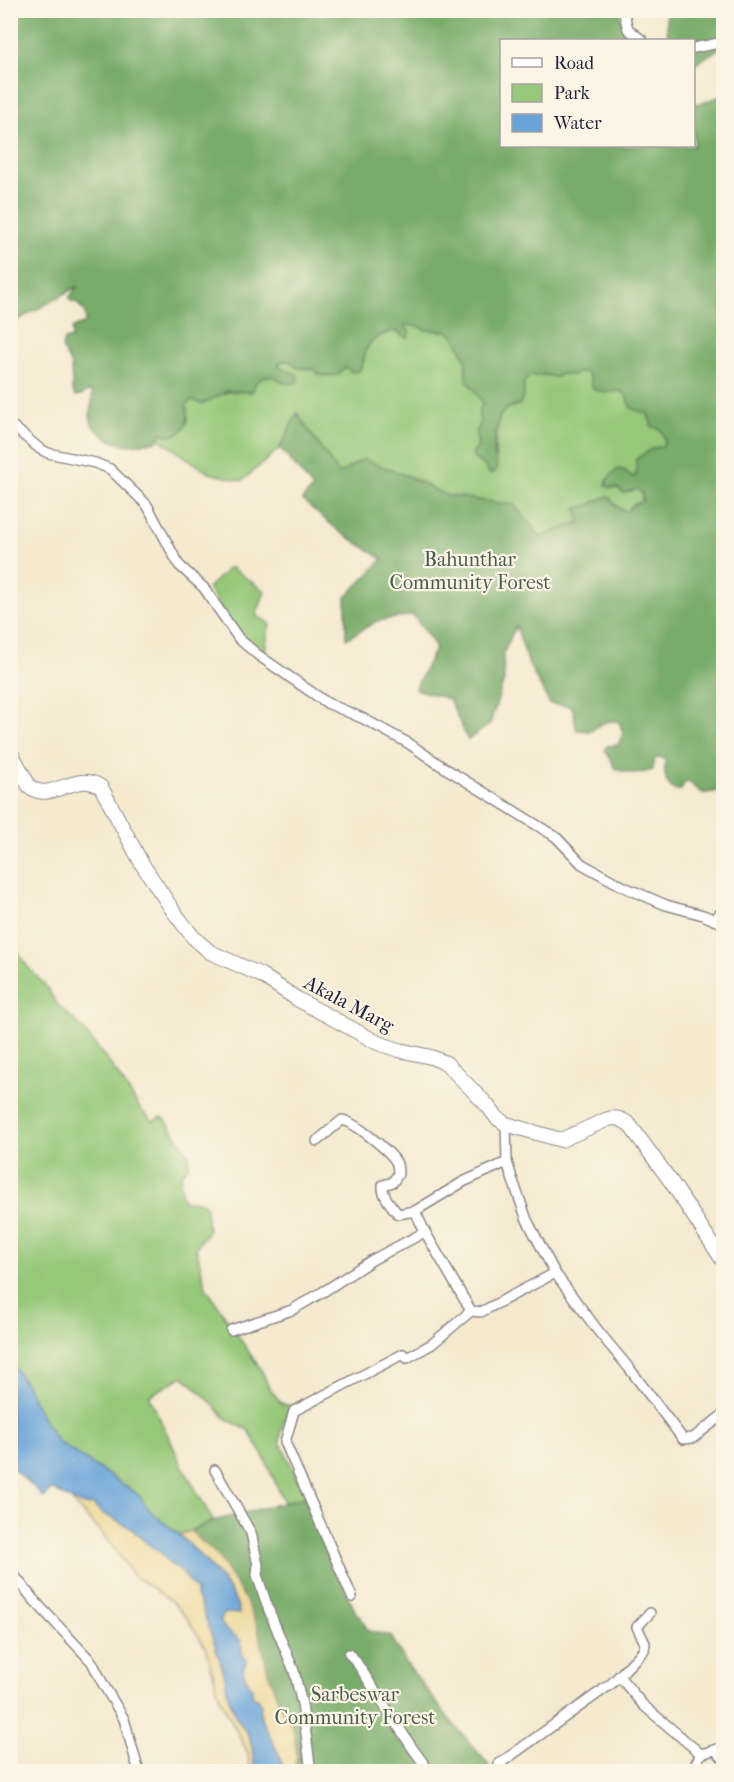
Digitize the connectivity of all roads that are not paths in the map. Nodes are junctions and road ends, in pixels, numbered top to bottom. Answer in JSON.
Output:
{"nodes":[{"id":1,"x":623,"y":10,"type":"edge"},
{"id":2,"x":641,"y":39,"type":"edge"},
{"id":3,"x":723,"y":45,"type":"edge"},
{"id":4,"x":695,"y":48,"type":"edge"},
{"id":5,"x":10,"y":424,"type":"edge"},
{"id":6,"x":10,"y":751,"type":"edge"},
{"id":7,"x":723,"y":909,"type":"edge"},
{"id":8,"x":719,"y":922,"type":"edge"},
{"id":9,"x":506,"y":1124,"type":"junction"},
{"id":10,"x":317,"y":1141,"type":"dead end"},
{"id":11,"x":507,"y":1162,"type":"junction"},
{"id":12,"x":416,"y":1211,"type":"junction"},
{"id":13,"x":425,"y":1232,"type":"junction"},
{"id":14,"x":723,"y":1262,"type":"edge"},
{"id":15,"x":555,"y":1273,"type":"junction"},
{"id":16,"x":471,"y":1311,"type":"junction"},
{"id":17,"x":231,"y":1330,"type":"dead end"},
{"id":18,"x":723,"y":1414,"type":"edge"},
{"id":19,"x":214,"y":1470,"type":"dead end"},
{"id":20,"x":10,"y":1570,"type":"edge"},
{"id":21,"x":352,"y":1597,"type":"dead end"},
{"id":22,"x":650,"y":1613,"type":"dead end"},
{"id":23,"x":349,"y":1654,"type":"dead end"},
{"id":24,"x":619,"y":1676,"type":"junction"},
{"id":25,"x":719,"y":1748,"type":"edge"},
{"id":26,"x":701,"y":1754,"type":"junction"},
{"id":27,"x":723,"y":1759,"type":"edge"},
{"id":28,"x":499,"y":1764,"type":"dead end"},
{"id":29,"x":139,"y":1772,"type":"edge"},
{"id":30,"x":311,"y":1772,"type":"edge"},
{"id":31,"x":430,"y":1772,"type":"edge"},
{"id":32,"x":691,"y":1772,"type":"edge"}],
"edges":[{"from":1,"to":2,"type":"street"},
{"from":3,"to":4,"type":"street"},
{"from":5,"to":8,"type":"street"},
{"from":6,"to":9,"type":"main road","name":"Akala Marg"},
{"from":7,"to":8,"type":"street"},
{"from":9,"to":11,"type":"street"},
{"from":9,"to":14,"type":"main road"},
{"from":10,"to":12,"type":"street"},
{"from":11,"to":12,"type":"street"},
{"from":11,"to":15,"type":"street"},
{"from":12,"to":13,"type":"street"},
{"from":13,"to":16,"type":"street"},
{"from":13,"to":17,"type":"street"},
{"from":15,"to":16,"type":"street"},
{"from":15,"to":18,"type":"street"},
{"from":16,"to":21,"type":"street"},
{"from":19,"to":30,"type":"street"},
{"from":20,"to":29,"type":"street"},
{"from":22,"to":24,"type":"street"},
{"from":23,"to":31,"type":"street"},
{"from":24,"to":26,"type":"street"},
{"from":24,"to":28,"type":"street"},
{"from":25,"to":26,"type":"street"},
{"from":25,"to":27,"type":"street"},
{"from":26,"to":32,"type":"street"}]}
